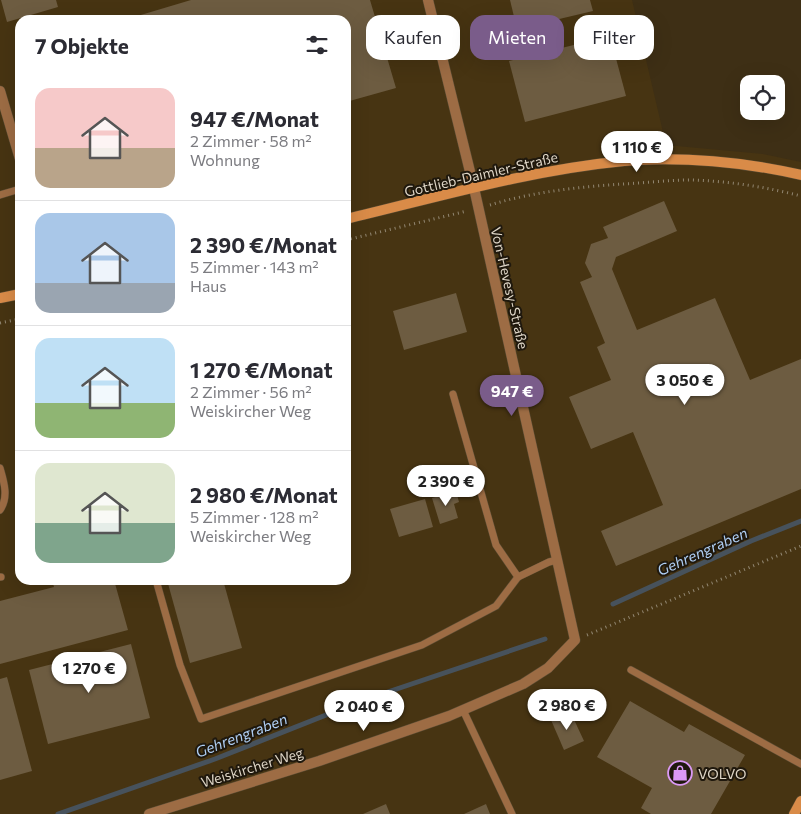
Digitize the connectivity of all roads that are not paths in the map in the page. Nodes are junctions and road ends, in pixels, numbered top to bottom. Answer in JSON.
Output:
{"nodes":[{"id":1,"x":428,"y":0,"type":"edge"},
{"id":2,"x":0,"y":90,"type":"edge"},
{"id":3,"x":15,"y":142,"type":"edge"},
{"id":4,"x":801,"y":175,"type":"edge"},
{"id":5,"x":474,"y":188,"type":"junction"},
{"id":6,"x":15,"y":190,"type":"edge"},
{"id":7,"x":0,"y":195,"type":"edge"},
{"id":8,"x":351,"y":218,"type":"edge"},
{"id":9,"x":15,"y":295,"type":"edge"},
{"id":10,"x":0,"y":298,"type":"edge"},
{"id":11,"x":453,"y":394,"type":"dead end"},
{"id":12,"x":0,"y":468,"type":"edge"},
{"id":13,"x":0,"y":510,"type":"edge"},
{"id":14,"x":557,"y":560,"type":"junction"},
{"id":15,"x":518,"y":577,"type":"junction"},
{"id":16,"x":157,"y":585,"type":"edge"},
{"id":17,"x":575,"y":640,"type":"joint"},
{"id":18,"x":631,"y":670,"type":"dead end"},
{"id":19,"x":463,"y":710,"type":"junction"},
{"id":20,"x":801,"y":764,"type":"edge"},
{"id":21,"x":801,"y":802,"type":"edge"},
{"id":22,"x":149,"y":814,"type":"edge"},
{"id":23,"x":512,"y":814,"type":"edge"},
{"id":24,"x":794,"y":814,"type":"edge"}],
"edges":[{"from":1,"to":5,"type":"street","name":"Von-Hevesy-Straße"},
{"from":2,"to":3,"type":"street"},
{"from":4,"to":5,"type":"street","name":"Gottlieb-Daimler-Straße"},
{"from":5,"to":8,"type":"street","name":"Gottlieb-Daimler-Straße"},
{"from":5,"to":14,"type":"street","name":"Von-Hevesy-Straße"},
{"from":6,"to":7,"type":"lane"},
{"from":9,"to":10,"type":"street"},
{"from":11,"to":15,"type":"lane"},
{"from":12,"to":13,"type":"lane"},
{"from":14,"to":15,"type":"lane"},
{"from":14,"to":17,"type":"street","name":"Von-Hevesy-Straße"},
{"from":15,"to":16,"type":"lane"},
{"from":17,"to":19,"type":"street","name":"Weiskircher Weg"},
{"from":18,"to":20,"type":"lane"},
{"from":19,"to":22,"type":"street","name":"Weiskircher Weg"},
{"from":19,"to":23,"type":"lane"},
{"from":21,"to":24,"type":"street"}]}
